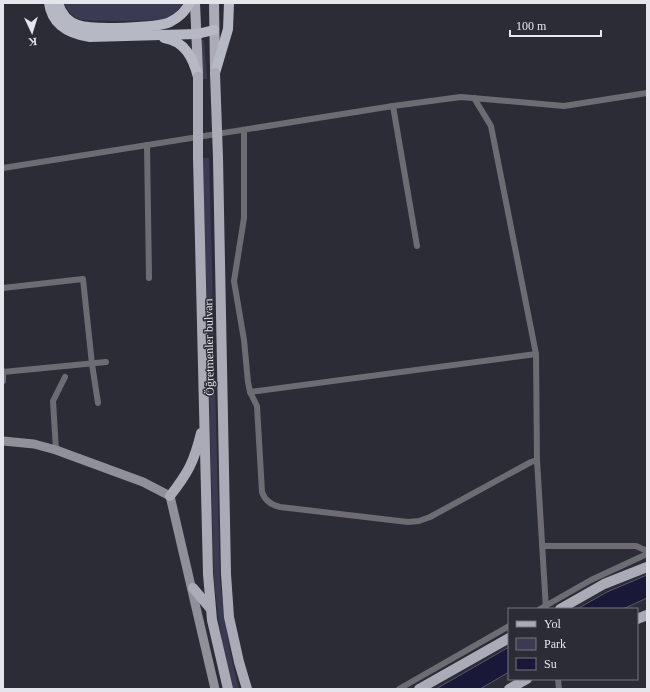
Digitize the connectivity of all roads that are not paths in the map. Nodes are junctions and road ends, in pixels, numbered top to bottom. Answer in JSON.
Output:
{"nodes":[{"id":1,"x":49,"y":3,"type":"edge"},
{"id":2,"x":58,"y":3,"type":"edge"},
{"id":3,"x":190,"y":3,"type":"edge"},
{"id":4,"x":196,"y":3,"type":"edge"},
{"id":5,"x":214,"y":3,"type":"edge"},
{"id":6,"x":229,"y":3,"type":"edge"},
{"id":7,"x":214,"y":30,"type":"junction"},
{"id":8,"x":197,"y":34,"type":"junction"},
{"id":9,"x":146,"y":36,"type":"junction"},
{"id":10,"x":215,"y":73,"type":"junction"},
{"id":11,"x":198,"y":77,"type":"junction"},
{"id":12,"x":647,"y":93,"type":"edge"},
{"id":13,"x":474,"y":98,"type":"junction"},
{"id":14,"x":392,"y":106,"type":"junction"},
{"id":15,"x":244,"y":130,"type":"junction"},
{"id":16,"x":147,"y":145,"type":"junction"},
{"id":17,"x":3,"y":168,"type":"edge"},
{"id":18,"x":417,"y":246,"type":"dead end"},
{"id":19,"x":149,"y":278,"type":"dead end"},
{"id":20,"x":221,"y":281,"type":"junction"},
{"id":21,"x":234,"y":281,"type":"junction"},
{"id":22,"x":3,"y":288,"type":"edge"},
{"id":23,"x":536,"y":354,"type":"junction"},
{"id":24,"x":106,"y":362,"type":"dead end"},
{"id":25,"x":92,"y":364,"type":"junction"},
{"id":26,"x":3,"y":372,"type":"edge"},
{"id":27,"x":66,"y":377,"type":"dead end"},
{"id":28,"x":3,"y":381,"type":"edge"},
{"id":29,"x":250,"y":392,"type":"junction"},
{"id":30,"x":98,"y":403,"type":"dead end"},
{"id":31,"x":204,"y":417,"type":"junction"},
{"id":32,"x":3,"y":441,"type":"edge"},
{"id":33,"x":56,"y":450,"type":"junction"},
{"id":34,"x":537,"y":460,"type":"junction"},
{"id":35,"x":170,"y":496,"type":"junction"},
{"id":36,"x":542,"y":546,"type":"junction"},
{"id":37,"x":647,"y":551,"type":"edge"},
{"id":38,"x":647,"y":554,"type":"edge"},
{"id":39,"x":647,"y":567,"type":"edge"},
{"id":40,"x":192,"y":588,"type":"junction"},
{"id":41,"x":210,"y":608,"type":"junction"},
{"id":42,"x":544,"y":608,"type":"edge"},
{"id":43,"x":562,"y":608,"type":"edge"},
{"id":44,"x":508,"y":627,"type":"edge"},
{"id":45,"x":508,"y":639,"type":"edge"},
{"id":46,"x":524,"y":680,"type":"edge"},
{"id":47,"x":215,"y":689,"type":"edge"},
{"id":48,"x":228,"y":689,"type":"edge"},
{"id":49,"x":247,"y":689,"type":"edge"},
{"id":50,"x":399,"y":689,"type":"edge"},
{"id":51,"x":419,"y":689,"type":"edge"},
{"id":52,"x":509,"y":689,"type":"edge"}],
"edges":[{"from":1,"to":9,"type":"highway"},
{"from":2,"to":3,"type":"highway"},
{"from":4,"to":8,"type":"main road","name":"Öğretmenler bulvarı"},
{"from":5,"to":7,"type":"main road","name":"Öğretmenler bulvarı"},
{"from":6,"to":10,"type":"highway"},
{"from":7,"to":8,"type":"highway"},
{"from":7,"to":10,"type":"main road","name":"Öğretmenler bulvarı"},
{"from":8,"to":9,"type":"highway"},
{"from":8,"to":11,"type":"main road","name":"Öğretmenler bulvarı"},
{"from":9,"to":11,"type":"highway"},
{"from":10,"to":20,"type":"main road","name":"Öğretmenler bulvarı","bridge":true},
{"from":11,"to":31,"type":"main road","name":"Öğretmenler bulvarı","bridge":true},
{"from":12,"to":13,"type":"street"},
{"from":13,"to":14,"type":"street"},
{"from":13,"to":23,"type":"street"},
{"from":14,"to":15,"type":"street"},
{"from":14,"to":18,"type":"street"},
{"from":15,"to":16,"type":"street"},
{"from":15,"to":21,"type":"street"},
{"from":16,"to":17,"type":"street"},
{"from":16,"to":19,"type":"street"},
{"from":20,"to":21,"type":"street"},
{"from":20,"to":49,"type":"main road","name":"Öğretmenler bulvarı"},
{"from":21,"to":29,"type":"street"},
{"from":22,"to":25,"type":"street"},
{"from":23,"to":29,"type":"street"},
{"from":23,"to":34,"type":"street"},
{"from":24,"to":25,"type":"street"},
{"from":25,"to":26,"type":"street"},
{"from":25,"to":30,"type":"street"},
{"from":26,"to":28,"type":"street"},
{"from":27,"to":33,"type":"street"},
{"from":29,"to":34,"type":"street"},
{"from":31,"to":35,"type":"main road"},
{"from":31,"to":41,"type":"main road","name":"Öğretmenler bulvarı"},
{"from":32,"to":33,"type":"main road"},
{"from":33,"to":35,"type":"main road"},
{"from":34,"to":36,"type":"street"},
{"from":35,"to":40,"type":"main road"},
{"from":36,"to":37,"type":"street"},
{"from":36,"to":42,"type":"street"},
{"from":38,"to":42,"type":"street"},
{"from":39,"to":43,"type":"main road"},
{"from":40,"to":41,"type":"main road"},
{"from":40,"to":47,"type":"main road"},
{"from":41,"to":48,"type":"main road","name":"Öğretmenler bulvarı"},
{"from":44,"to":50,"type":"street"},
{"from":45,"to":51,"type":"main road"},
{"from":46,"to":52,"type":"main road"}]}
